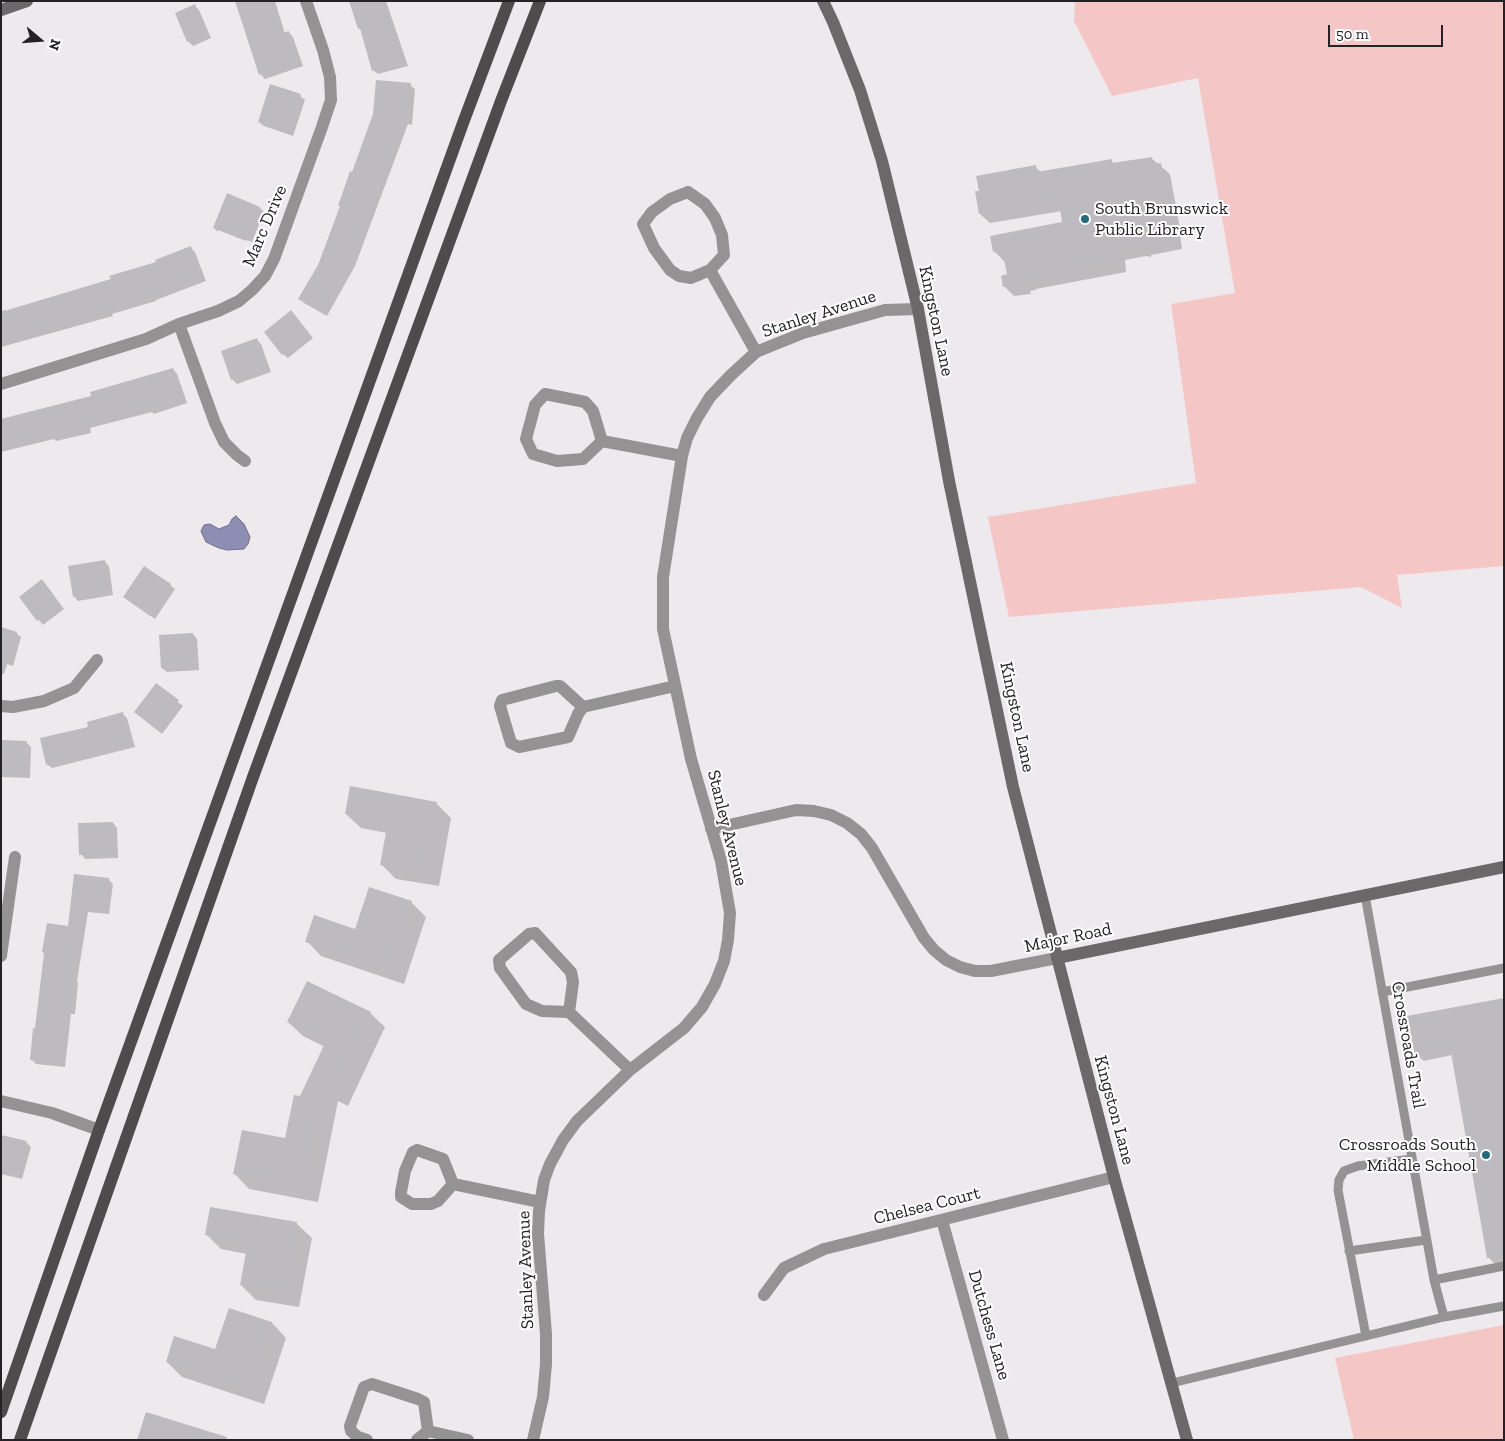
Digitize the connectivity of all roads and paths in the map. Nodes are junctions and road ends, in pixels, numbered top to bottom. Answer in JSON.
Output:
{"nodes":[{"id":1,"x":27,"y":1,"type":"edge"},
{"id":2,"x":306,"y":1,"type":"edge"},
{"id":3,"x":509,"y":1,"type":"edge"},
{"id":4,"x":540,"y":1,"type":"edge"},
{"id":5,"x":823,"y":1,"type":"edge"},
{"id":6,"x":1,"y":10,"type":"edge"},
{"id":7,"x":710,"y":270,"type":"junction"},
{"id":8,"x":918,"y":309,"type":"junction"},
{"id":9,"x":179,"y":324,"type":"junction"},
{"id":10,"x":756,"y":352,"type":"junction"},
{"id":11,"x":1,"y":384,"type":"edge"},
{"id":12,"x":602,"y":440,"type":"junction"},
{"id":13,"x":682,"y":456,"type":"junction"},
{"id":14,"x":245,"y":461,"type":"dead end"},
{"id":15,"x":97,"y":660,"type":"dead end"},
{"id":16,"x":675,"y":686,"type":"junction"},
{"id":17,"x":1,"y":706,"type":"edge"},
{"id":18,"x":583,"y":707,"type":"junction"},
{"id":19,"x":712,"y":829,"type":"junction"},
{"id":20,"x":15,"y":857,"type":"dead end"},
{"id":21,"x":1504,"y":867,"type":"edge"},
{"id":22,"x":1365,"y":895,"type":"junction"},
{"id":23,"x":1,"y":956,"type":"edge"},
{"id":24,"x":1057,"y":958,"type":"junction"},
{"id":25,"x":1504,"y":968,"type":"edge"},
{"id":26,"x":1382,"y":992,"type":"junction"},
{"id":27,"x":569,"y":1012,"type":"junction"},
{"id":28,"x":630,"y":1070,"type":"junction"},
{"id":29,"x":1,"y":1101,"type":"edge"},
{"id":30,"x":99,"y":1130,"type":"junction"},
{"id":31,"x":1412,"y":1159,"type":"junction"},
{"id":32,"x":1114,"y":1177,"type":"junction"},
{"id":33,"x":453,"y":1184,"type":"junction"},
{"id":34,"x":540,"y":1202,"type":"junction"},
{"id":35,"x":942,"y":1220,"type":"junction"},
{"id":36,"x":1426,"y":1240,"type":"junction"},
{"id":37,"x":1349,"y":1251,"type":"junction"},
{"id":38,"x":1504,"y":1266,"type":"edge"},
{"id":39,"x":1434,"y":1280,"type":"junction"},
{"id":40,"x":764,"y":1295,"type":"dead end"},
{"id":41,"x":1504,"y":1306,"type":"edge"},
{"id":42,"x":1444,"y":1317,"type":"junction"},
{"id":43,"x":1366,"y":1336,"type":"junction"},
{"id":44,"x":1172,"y":1383,"type":"junction"},
{"id":45,"x":1,"y":1412,"type":"edge"},
{"id":46,"x":428,"y":1431,"type":"junction"},
{"id":47,"x":20,"y":1440,"type":"edge"},
{"id":48,"x":367,"y":1440,"type":"edge"},
{"id":49,"x":417,"y":1440,"type":"edge"},
{"id":50,"x":468,"y":1440,"type":"edge"},
{"id":51,"x":534,"y":1440,"type":"edge"},
{"id":52,"x":1003,"y":1440,"type":"edge"},
{"id":53,"x":1188,"y":1440,"type":"edge"}],
"edges":[{"from":1,"to":6,"type":"street"},
{"from":2,"to":9,"type":"street","name":"Marc Drive"},
{"from":3,"to":30,"type":"main road"},
{"from":4,"to":47,"type":"main road"},
{"from":5,"to":8,"type":"street","name":"Kingston Lane"},
{"from":7,"to":7,"type":"street"},
{"from":7,"to":10,"type":"street"},
{"from":8,"to":10,"type":"street","name":"Stanley Avenue"},
{"from":8,"to":24,"type":"street","name":"Kingston Lane"},
{"from":9,"to":11,"type":"street","name":"Marc Drive"},
{"from":9,"to":14,"type":"street"},
{"from":10,"to":13,"type":"street","name":"Stanley Avenue"},
{"from":12,"to":12,"type":"street"},
{"from":12,"to":13,"type":"street"},
{"from":13,"to":16,"type":"street","name":"Stanley Avenue"},
{"from":15,"to":17,"type":"street"},
{"from":16,"to":18,"type":"street"},
{"from":16,"to":19,"type":"street","name":"Stanley Avenue"},
{"from":18,"to":18,"type":"street"},
{"from":19,"to":24,"type":"street","name":"Major Road"},
{"from":19,"to":28,"type":"street","name":"Stanley Avenue"},
{"from":20,"to":23,"type":"street"},
{"from":21,"to":22,"type":"street","name":"Major Road"},
{"from":22,"to":24,"type":"street","name":"Major Road"},
{"from":22,"to":26,"type":"lane","name":"Crossroads Trail"},
{"from":24,"to":32,"type":"street","name":"Kingston Lane"},
{"from":25,"to":26,"type":"lane"},
{"from":26,"to":31,"type":"lane","name":"Crossroads Trail"},
{"from":27,"to":27,"type":"street"},
{"from":27,"to":28,"type":"street"},
{"from":28,"to":34,"type":"street","name":"Stanley Avenue"},
{"from":29,"to":30,"type":"street"},
{"from":30,"to":45,"type":"main road"},
{"from":31,"to":36,"type":"lane","name":"Crossroads Trail"},
{"from":31,"to":37,"type":"lane"},
{"from":32,"to":35,"type":"street","name":"Chelsea Court"},
{"from":32,"to":44,"type":"street","name":"Kingston Lane"},
{"from":33,"to":33,"type":"street"},
{"from":33,"to":34,"type":"street"},
{"from":34,"to":51,"type":"street","name":"Stanley Avenue"},
{"from":35,"to":40,"type":"street","name":"Chelsea Court"},
{"from":35,"to":52,"type":"street","name":"Dutchess Lane"},
{"from":36,"to":37,"type":"lane"},
{"from":36,"to":39,"type":"lane","name":"Crossroads Trail"},
{"from":37,"to":43,"type":"lane"},
{"from":38,"to":39,"type":"lane"},
{"from":39,"to":42,"type":"lane","name":"Crossroads Trail"},
{"from":41,"to":42,"type":"lane"},
{"from":42,"to":43,"type":"lane"},
{"from":43,"to":44,"type":"lane"},
{"from":44,"to":53,"type":"street","name":"Kingston Lane"},
{"from":46,"to":48,"type":"street"},
{"from":46,"to":49,"type":"street"},
{"from":46,"to":50,"type":"street"}]}
